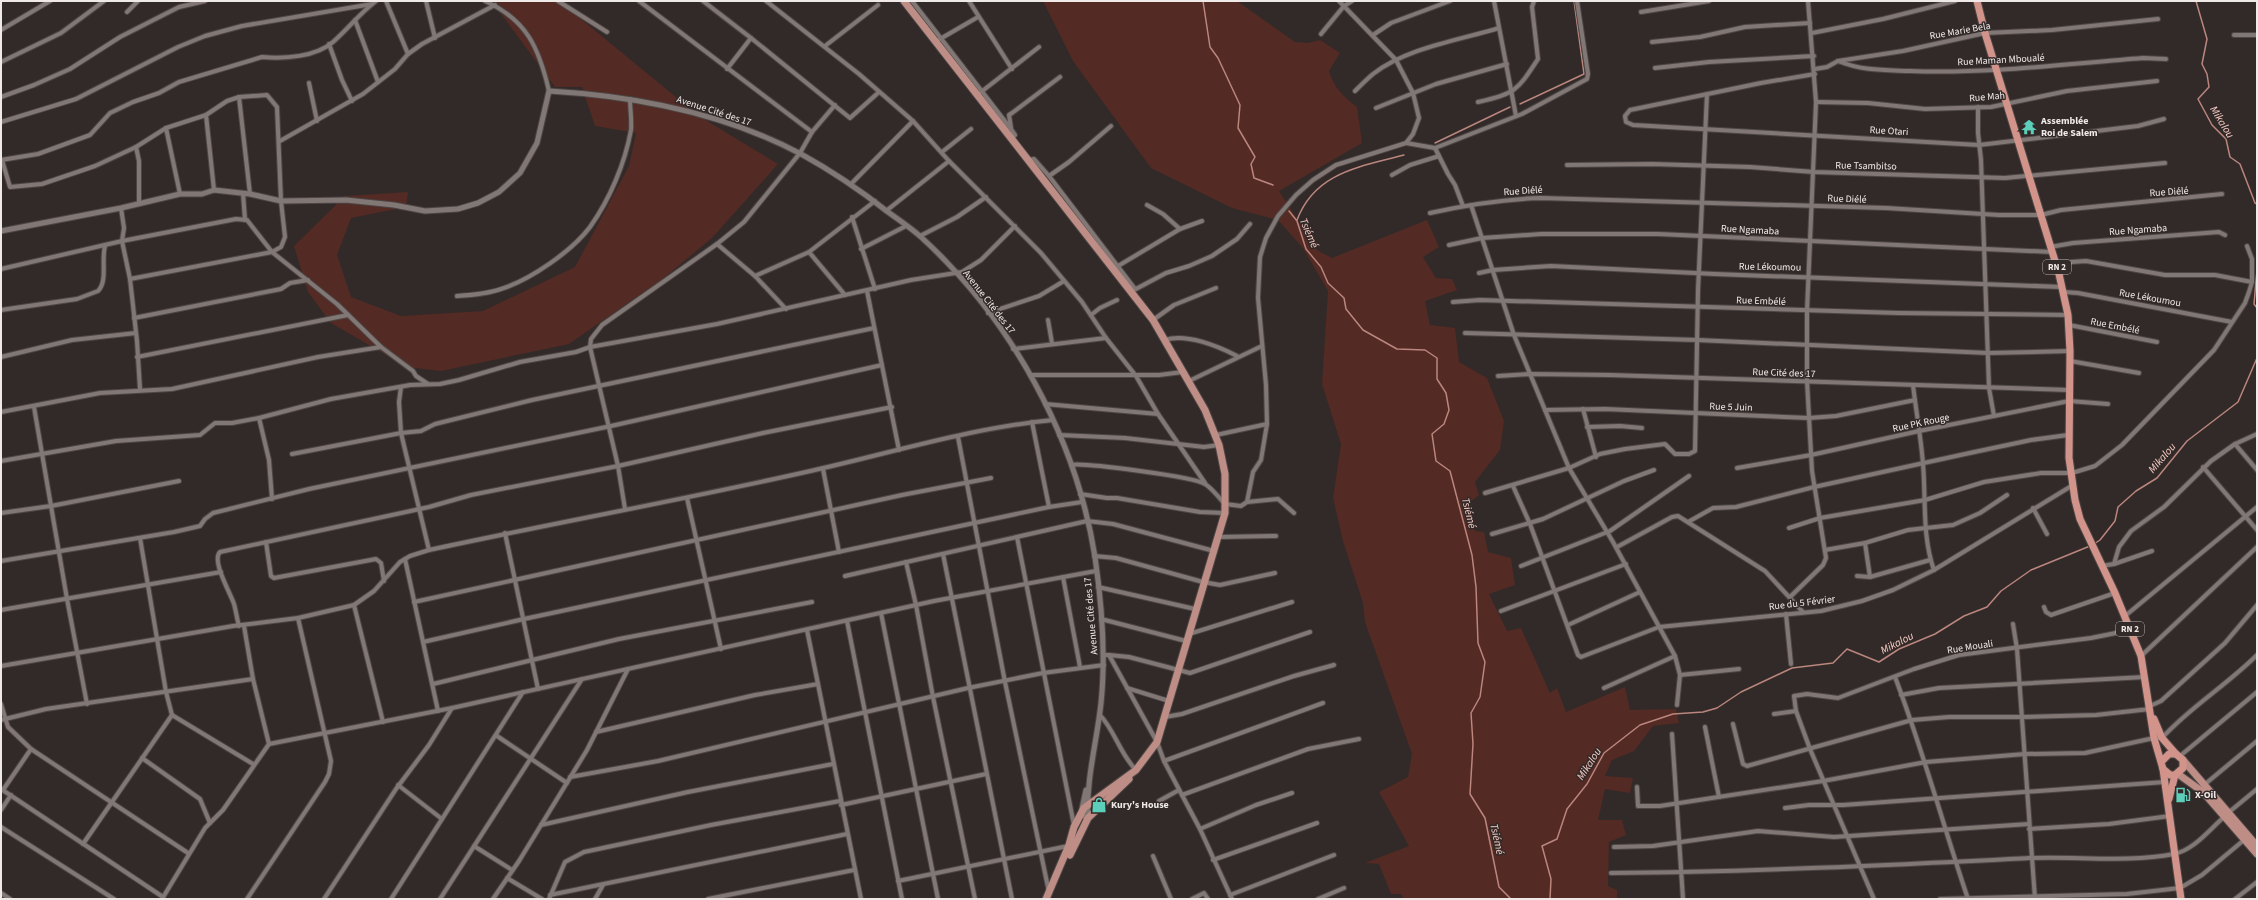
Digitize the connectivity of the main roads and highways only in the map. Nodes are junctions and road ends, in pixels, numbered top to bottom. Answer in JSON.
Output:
{"nodes":[{"id":1,"x":1977,"y":1,"type":"edge"},
{"id":2,"x":910,"y":2,"type":"edge"},
{"id":3,"x":2158,"y":738,"type":"junction"},
{"id":4,"x":2180,"y":757,"type":"junction"},
{"id":5,"x":2162,"y":761,"type":"junction"},
{"id":6,"x":2163,"y":769,"type":"junction"},
{"id":7,"x":1135,"y":770,"type":"junction"},
{"id":8,"x":2177,"y":774,"type":"junction"},
{"id":9,"x":2168,"y":807,"type":"junction"},
{"id":10,"x":2226,"y":815,"type":"junction"},
{"id":11,"x":2257,"y":846,"type":"edge"},
{"id":12,"x":2257,"y":854,"type":"edge"},
{"id":13,"x":1048,"y":897,"type":"edge"},
{"id":14,"x":2181,"y":899,"type":"edge"}],
"edges":[{"from":1,"to":3,"type":"highway","number":"RN 2"},
{"from":2,"to":7,"type":"main road"},
{"from":3,"to":4,"type":"highway"},
{"from":3,"to":5,"type":"highway","number":"RN 2"},
{"from":4,"to":5,"type":"highway"},
{"from":4,"to":8,"type":"highway","number":"RN 2"},
{"from":4,"to":10,"type":"main road"},
{"from":5,"to":6,"type":"highway","number":"RN 2"},
{"from":6,"to":8,"type":"highway"},
{"from":6,"to":9,"type":"highway","number":"RN 2"},
{"from":7,"to":13,"type":"main road"},
{"from":7,"to":13,"type":"main road"},
{"from":8,"to":9,"type":"highway","number":"RN 2"},
{"from":8,"to":10,"type":"main road"},
{"from":9,"to":14,"type":"highway","number":"RN 2"},
{"from":10,"to":11,"type":"main road"},
{"from":10,"to":12,"type":"main road"}]}
